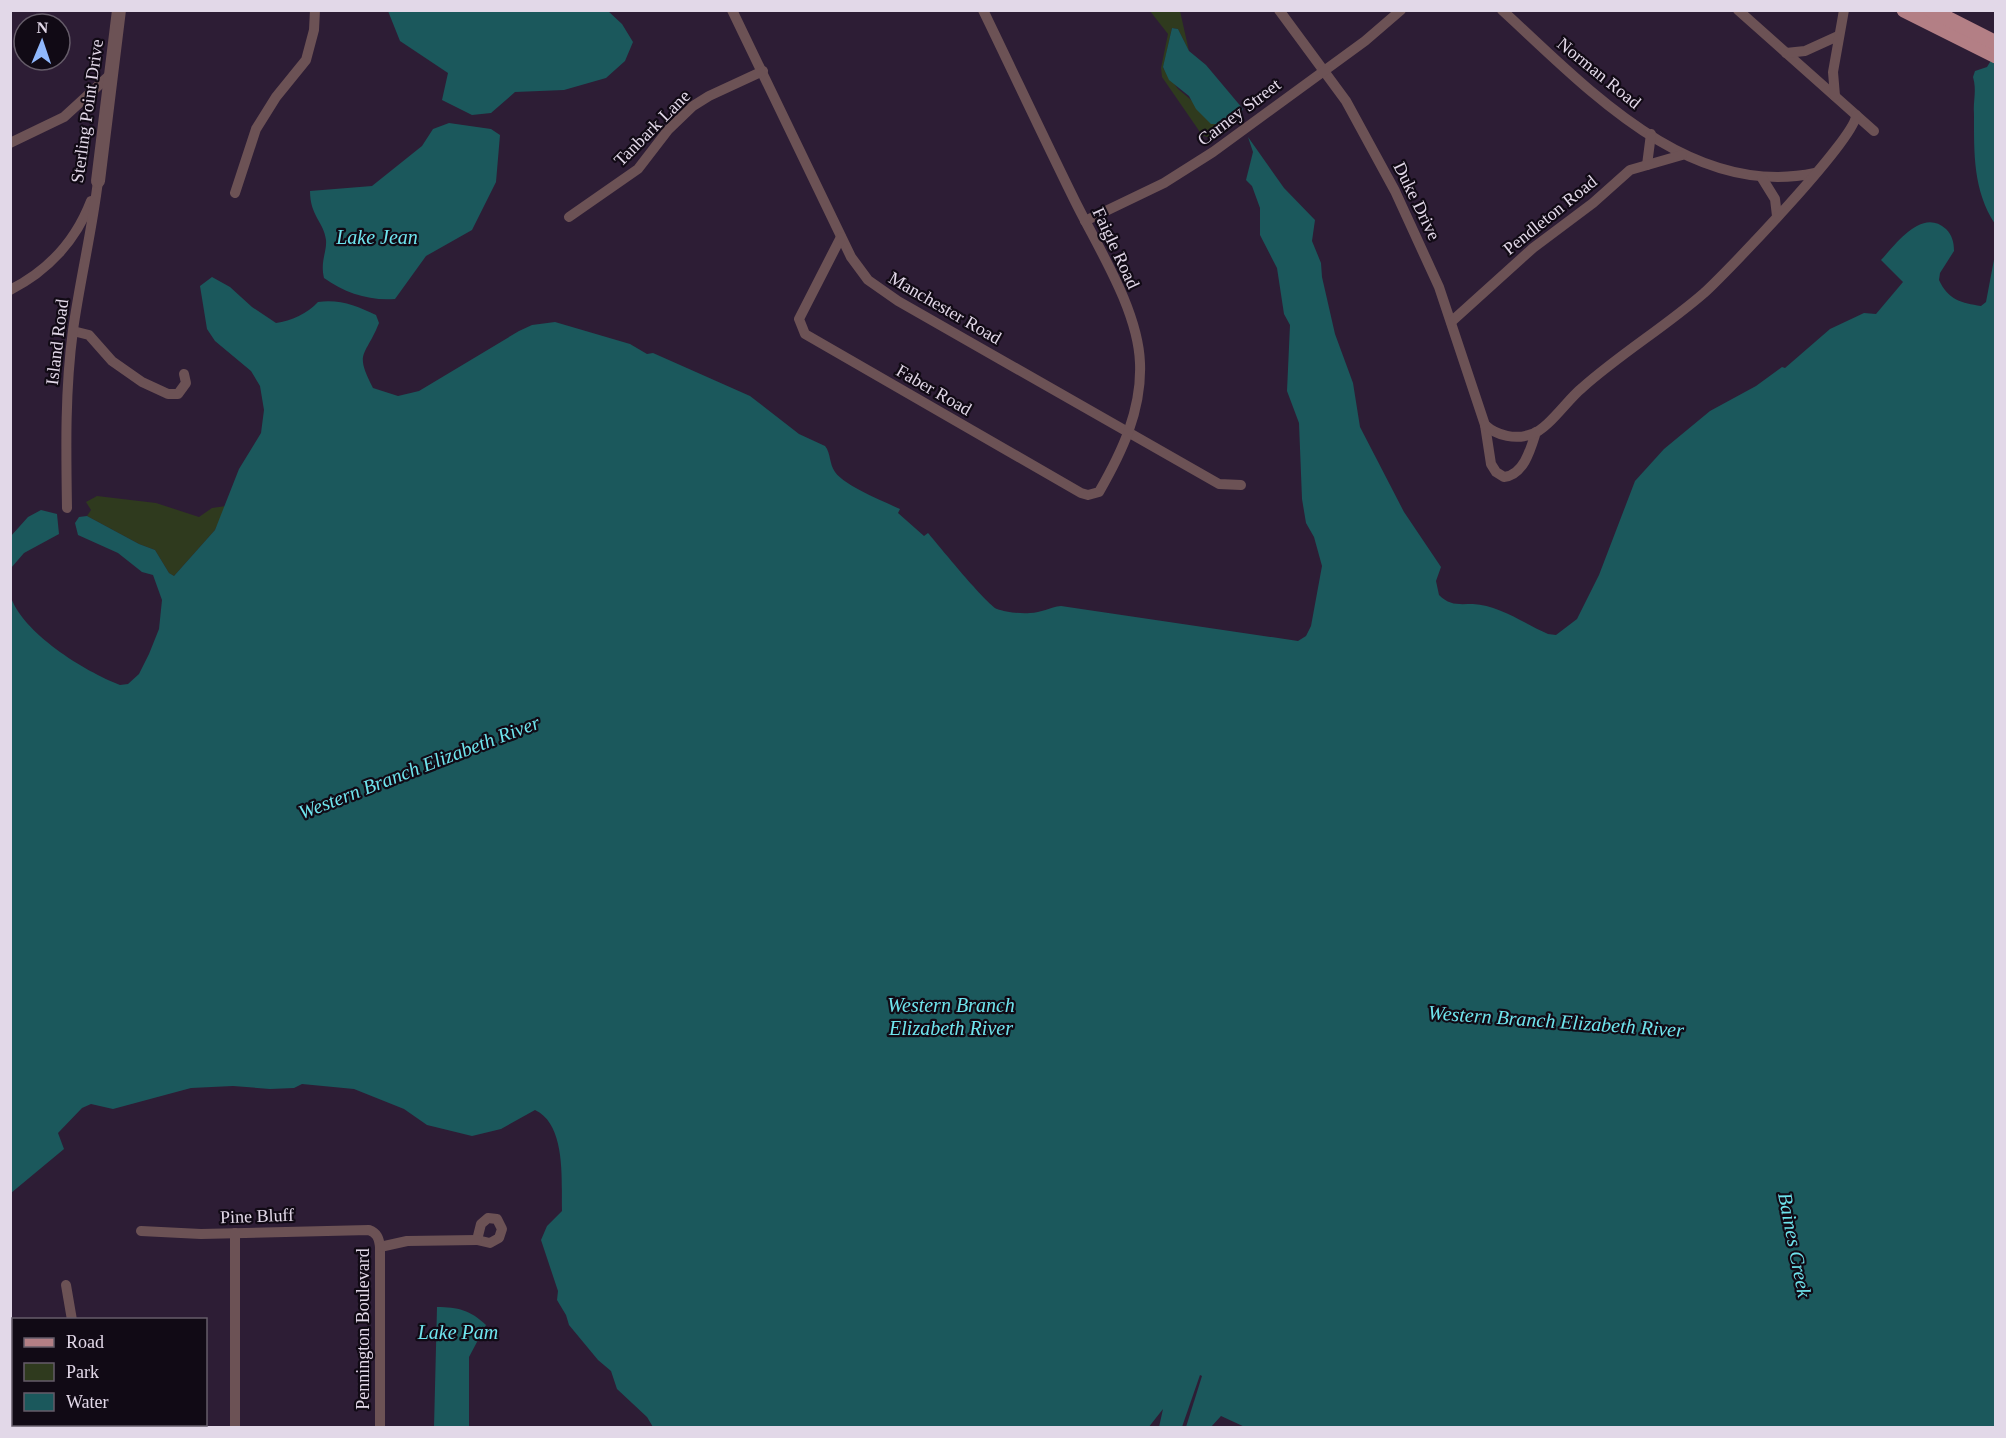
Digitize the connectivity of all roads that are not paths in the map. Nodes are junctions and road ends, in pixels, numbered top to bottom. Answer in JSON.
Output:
{"nodes":[{"id":1,"x":119,"y":10,"type":"edge"},
{"id":2,"x":315,"y":10,"type":"edge"},
{"id":3,"x":732,"y":10,"type":"edge"},
{"id":4,"x":983,"y":10,"type":"edge"},
{"id":5,"x":1279,"y":10,"type":"edge"},
{"id":6,"x":1401,"y":10,"type":"edge"},
{"id":7,"x":1502,"y":10,"type":"edge"},
{"id":8,"x":1738,"y":10,"type":"edge"},
{"id":9,"x":1844,"y":10,"type":"edge"},
{"id":10,"x":1904,"y":10,"type":"edge"},
{"id":11,"x":1931,"y":10,"type":"edge"},
{"id":12,"x":1838,"y":36,"type":"junction"},
{"id":13,"x":1974,"y":39,"type":"junction"},
{"id":14,"x":1995,"y":43,"type":"edge"},
{"id":15,"x":1786,"y":53,"type":"junction"},
{"id":16,"x":1995,"y":56,"type":"edge"},
{"id":17,"x":1325,"y":69,"type":"junction"},
{"id":18,"x":763,"y":71,"type":"junction"},
{"id":19,"x":111,"y":74,"type":"junction"},
{"id":20,"x":1835,"y":96,"type":"junction"},
{"id":21,"x":1856,"y":115,"type":"junction"},
{"id":22,"x":1874,"y":132,"type":"dead end"},
{"id":23,"x":1650,"y":134,"type":"junction"},
{"id":24,"x":10,"y":142,"type":"edge"},
{"id":25,"x":1682,"y":155,"type":"junction"},
{"id":26,"x":1647,"y":165,"type":"junction"},
{"id":27,"x":1815,"y":173,"type":"junction"},
{"id":28,"x":1762,"y":178,"type":"junction"},
{"id":29,"x":98,"y":181,"type":"junction"},
{"id":30,"x":235,"y":194,"type":"dead end"},
{"id":31,"x":1777,"y":216,"type":"junction"},
{"id":32,"x":569,"y":217,"type":"dead end"},
{"id":33,"x":1085,"y":221,"type":"junction"},
{"id":34,"x":841,"y":237,"type":"junction"},
{"id":35,"x":10,"y":290,"type":"edge"},
{"id":36,"x":1451,"y":322,"type":"junction"},
{"id":37,"x":73,"y":331,"type":"junction"},
{"id":38,"x":184,"y":374,"type":"dead end"},
{"id":39,"x":1485,"y":425,"type":"junction"},
{"id":40,"x":1536,"y":432,"type":"junction"},
{"id":41,"x":1128,"y":433,"type":"junction"},
{"id":42,"x":1241,"y":485,"type":"dead end"},
{"id":43,"x":1081,"y":493,"type":"joint"},
{"id":44,"x":67,"y":508,"type":"dead end"},
{"id":45,"x":141,"y":1232,"type":"dead end"},
{"id":46,"x":235,"y":1233,"type":"junction"},
{"id":47,"x":374,"y":1233,"type":"joint"},
{"id":48,"x":477,"y":1240,"type":"dead end"},
{"id":49,"x":380,"y":1246,"type":"junction"},
{"id":50,"x":66,"y":1285,"type":"dead end"},
{"id":51,"x":72,"y":1318,"type":"edge"},
{"id":52,"x":235,"y":1428,"type":"edge"},
{"id":53,"x":380,"y":1428,"type":"edge"}],
"edges":[{"from":1,"to":19,"type":"street","name":"Sterling Point Drive"},
{"from":2,"to":30,"type":"street"},
{"from":3,"to":18,"type":"street","name":"Manchester Road"},
{"from":4,"to":33,"type":"street","name":"Faigle Road"},
{"from":5,"to":17,"type":"street","name":"Duke Drive"},
{"from":6,"to":17,"type":"street","name":"Carney Street"},
{"from":7,"to":23,"type":"street","name":"Norman Road"},
{"from":8,"to":15,"type":"street"},
{"from":9,"to":12,"type":"street"},
{"from":10,"to":13,"type":"main road"},
{"from":11,"to":13,"type":"main road"},
{"from":12,"to":15,"type":"street"},
{"from":12,"to":20,"type":"street"},
{"from":13,"to":14,"type":"main road"},
{"from":13,"to":16,"type":"main road"},
{"from":15,"to":20,"type":"street"},
{"from":17,"to":33,"type":"street","name":"Carney Street"},
{"from":17,"to":36,"type":"street","name":"Duke Drive"},
{"from":18,"to":32,"type":"street","name":"Tanbark Lane"},
{"from":18,"to":34,"type":"street","name":"Manchester Road"},
{"from":19,"to":24,"type":"street"},
{"from":19,"to":29,"type":"street","name":"Sterling Point Drive"},
{"from":20,"to":21,"type":"street"},
{"from":21,"to":22,"type":"street"},
{"from":21,"to":27,"type":"street","name":"Duke Drive"},
{"from":23,"to":25,"type":"street","name":"Norman Road"},
{"from":23,"to":26,"type":"street"},
{"from":25,"to":26,"type":"street","name":"Pendleton Road"},
{"from":25,"to":28,"type":"street","name":"Norman Road"},
{"from":26,"to":36,"type":"street","name":"Pendleton Road"},
{"from":27,"to":28,"type":"street","name":"Norman Road"},
{"from":27,"to":31,"type":"street","name":"Duke Drive"},
{"from":28,"to":31,"type":"street"},
{"from":29,"to":35,"type":"street","name":"Sterling Point Drive"},
{"from":29,"to":37,"type":"street","name":"Island Road"},
{"from":31,"to":40,"type":"street","name":"Duke Drive"},
{"from":33,"to":41,"type":"street","name":"Faigle Road"},
{"from":34,"to":41,"type":"street","name":"Manchester Road"},
{"from":34,"to":43,"type":"street","name":"Faber Road"},
{"from":36,"to":39,"type":"street","name":"Duke Drive"},
{"from":37,"to":38,"type":"street"},
{"from":37,"to":44,"type":"street","name":"Island Road"},
{"from":39,"to":40,"type":"street"},
{"from":39,"to":40,"type":"street","name":"Duke Drive"},
{"from":41,"to":42,"type":"street","name":"Manchester Road"},
{"from":41,"to":43,"type":"street","name":"Faigle Road"},
{"from":45,"to":46,"type":"street","name":"Pine Bluff"},
{"from":46,"to":47,"type":"street","name":"Pine Bluff"},
{"from":46,"to":52,"type":"street"},
{"from":47,"to":49,"type":"street","name":"Pennington Boulevard"},
{"from":48,"to":49,"type":"street"},
{"from":49,"to":53,"type":"street","name":"Pennington Boulevard"},
{"from":50,"to":51,"type":"street"}]}
